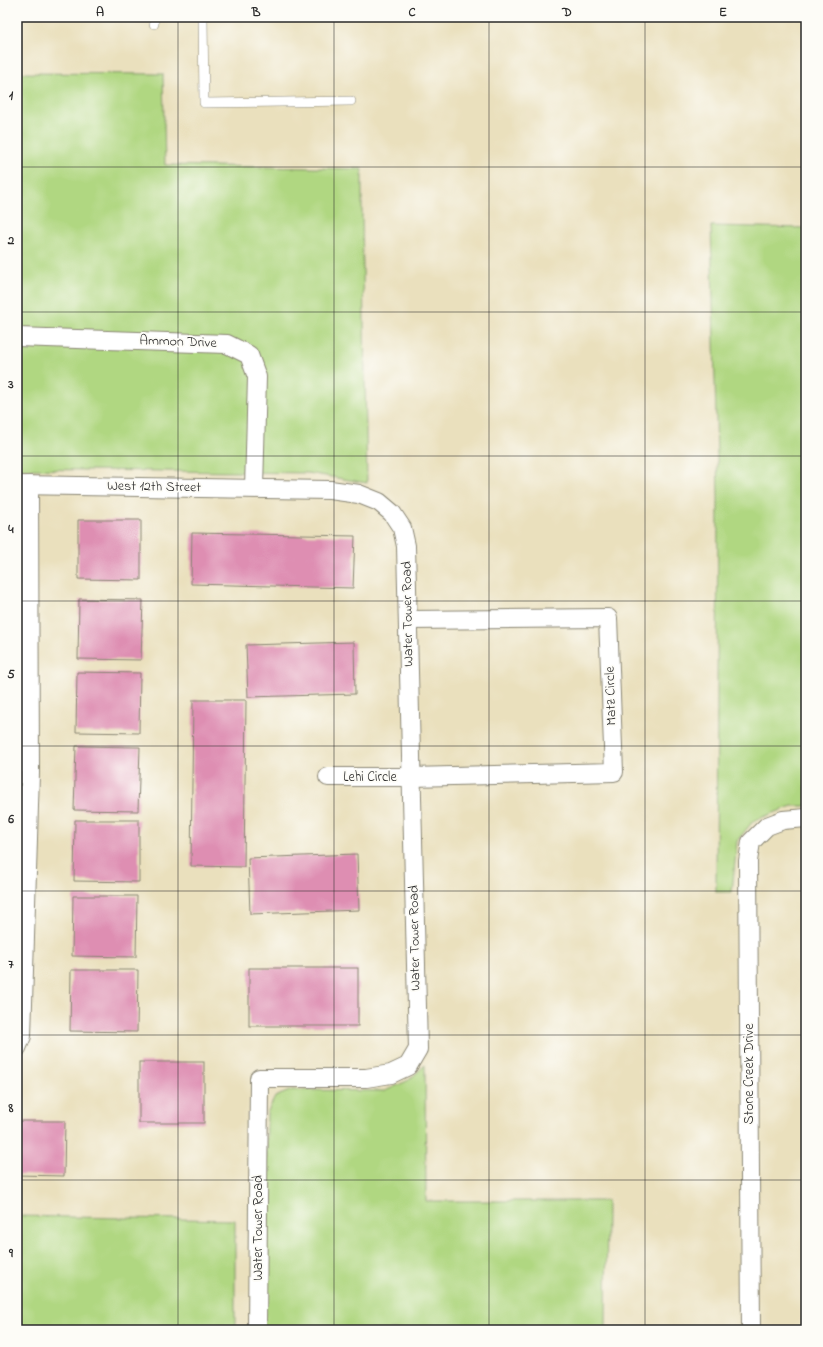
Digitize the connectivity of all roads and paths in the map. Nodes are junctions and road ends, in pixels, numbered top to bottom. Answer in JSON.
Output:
{"nodes":[{"id":1,"x":203,"y":17,"type":"edge"},
{"id":2,"x":351,"y":101,"type":"dead end"},
{"id":3,"x":17,"y":337,"type":"edge"},
{"id":4,"x":23,"y":485,"type":"edge"},
{"id":5,"x":254,"y":488,"type":"junction"},
{"id":6,"x":292,"y":490,"type":"joint"},
{"id":7,"x":408,"y":620,"type":"junction"},
{"id":8,"x":328,"y":777,"type":"dead end"},
{"id":9,"x":412,"y":777,"type":"junction"},
{"id":10,"x":806,"y":818,"type":"edge"},
{"id":11,"x":17,"y":1048,"type":"edge"},
{"id":12,"x":257,"y":1330,"type":"edge"},
{"id":13,"x":751,"y":1330,"type":"edge"}],
"edges":[{"from":1,"to":2,"type":"lane"},
{"from":3,"to":5,"type":"street","name":"Ammon Drive"},
{"from":4,"to":5,"type":"street","name":"West 12th Street"},
{"from":4,"to":11,"type":"street"},
{"from":5,"to":6,"type":"street","name":"West 12th Street"},
{"from":6,"to":7,"type":"street","name":"Water Tower Road"},
{"from":7,"to":9,"type":"street","name":"Water Tower Road"},
{"from":7,"to":9,"type":"street","name":"Matz Circle"},
{"from":8,"to":9,"type":"street","name":"Lehi Circle"},
{"from":9,"to":12,"type":"street","name":"Water Tower Road"},
{"from":10,"to":13,"type":"street","name":"Stone Creek Drive"}]}
